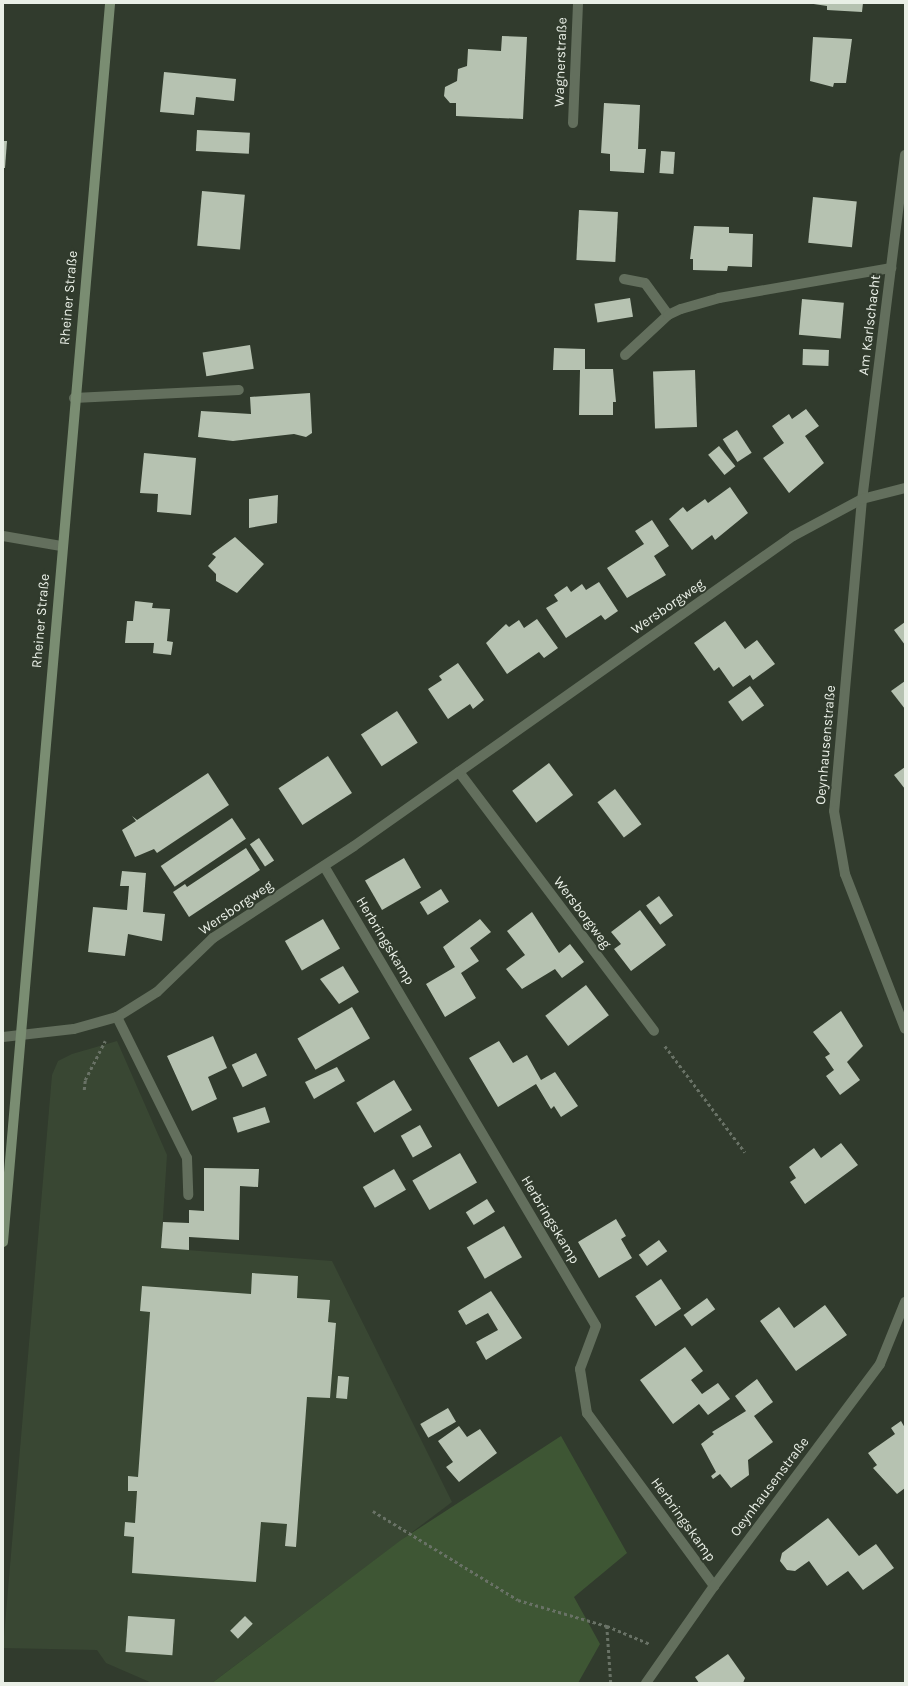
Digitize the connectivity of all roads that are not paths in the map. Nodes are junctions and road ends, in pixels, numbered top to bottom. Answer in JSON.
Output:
{"nodes":[{"id":1,"x":110,"y":3,"type":"edge"},
{"id":2,"x":578,"y":3,"type":"edge"},
{"id":3,"x":573,"y":123,"type":"dead end"},
{"id":4,"x":905,"y":155,"type":"edge"},
{"id":5,"x":891,"y":268,"type":"junction"},
{"id":6,"x":624,"y":279,"type":"dead end"},
{"id":7,"x":668,"y":315,"type":"junction"},
{"id":8,"x":624,"y":355,"type":"dead end"},
{"id":9,"x":239,"y":390,"type":"dead end"},
{"id":10,"x":74,"y":398,"type":"junction"},
{"id":11,"x":905,"y":488,"type":"edge"},
{"id":12,"x":862,"y":499,"type":"junction"},
{"id":13,"x":3,"y":536,"type":"edge"},
{"id":14,"x":61,"y":546,"type":"junction"},
{"id":15,"x":459,"y":772,"type":"junction"},
{"id":16,"x":324,"y":866,"type":"junction"},
{"id":17,"x":117,"y":1017,"type":"junction"},
{"id":18,"x":905,"y":1029,"type":"edge"},
{"id":19,"x":654,"y":1031,"type":"road end"},
{"id":20,"x":20,"y":1035,"type":"junction"},
{"id":21,"x":3,"y":1037,"type":"edge"},
{"id":22,"x":188,"y":1194,"type":"dead end"},
{"id":23,"x":3,"y":1242,"type":"edge"},
{"id":24,"x":905,"y":1302,"type":"edge"},
{"id":25,"x":714,"y":1586,"type":"junction"},
{"id":26,"x":646,"y":1683,"type":"edge"}],
"edges":[{"from":1,"to":10,"type":"main road","name":"Rheiner Straße"},
{"from":2,"to":3,"type":"street","name":"Wagnerstraße"},
{"from":4,"to":5,"type":"street","name":"Am Karlschacht"},
{"from":5,"to":7,"type":"street"},
{"from":5,"to":12,"type":"street","name":"Am Karlschacht"},
{"from":6,"to":7,"type":"street"},
{"from":7,"to":8,"type":"street"},
{"from":9,"to":10,"type":"street"},
{"from":10,"to":14,"type":"main road","name":"Rheiner Straße"},
{"from":11,"to":12,"type":"street","name":"Wersborgweg"},
{"from":12,"to":15,"type":"street","name":"Wersborgweg"},
{"from":12,"to":18,"type":"street","name":"Oeynhausenstraße"},
{"from":13,"to":14,"type":"street"},
{"from":14,"to":20,"type":"main road","name":"Rheiner Straße"},
{"from":15,"to":16,"type":"street","name":"Wersborgweg"},
{"from":15,"to":19,"type":"street","name":"Wersborgweg"},
{"from":16,"to":17,"type":"street","name":"Wersborgweg"},
{"from":16,"to":25,"type":"street","name":"Herbringskamp"},
{"from":17,"to":20,"type":"street","name":"Wersborgweg"},
{"from":17,"to":22,"type":"street"},
{"from":20,"to":21,"type":"street","name":"Wersborgweg"},
{"from":20,"to":23,"type":"main road","name":"Rheiner Straße"},
{"from":24,"to":25,"type":"street","name":"Oeynhausenstraße"},
{"from":25,"to":26,"type":"street","name":"Oeynhausenstraße"}]}
